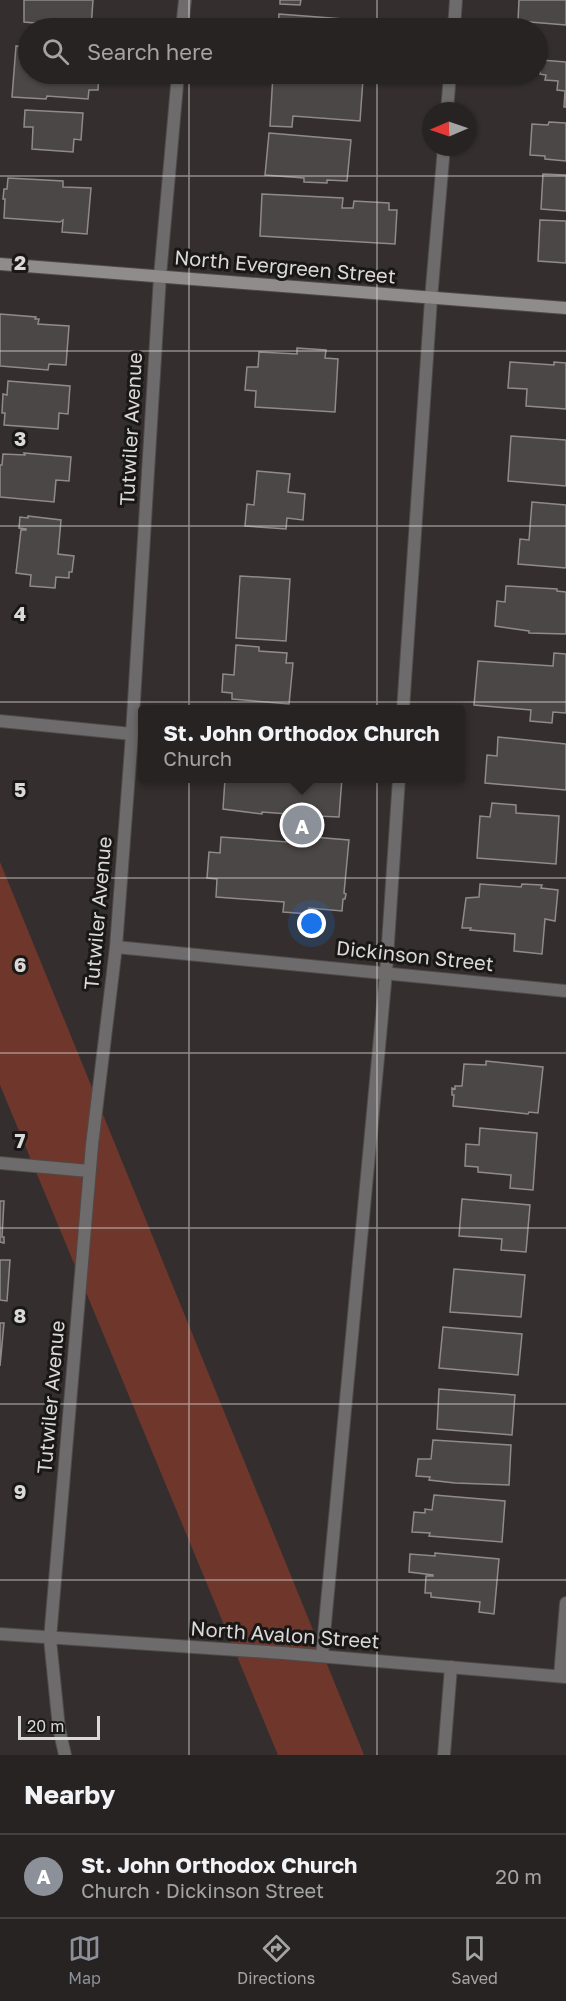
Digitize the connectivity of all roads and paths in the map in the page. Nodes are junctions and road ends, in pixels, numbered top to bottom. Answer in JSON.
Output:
{"nodes":[{"id":1,"x":185,"y":0,"type":"edge"},
{"id":2,"x":456,"y":0,"type":"edge"},
{"id":3,"x":183,"y":18,"type":"edge"},
{"id":4,"x":455,"y":18,"type":"edge"},
{"id":5,"x":177,"y":84,"type":"edge"},
{"id":6,"x":449,"y":84,"type":"edge"},
{"id":7,"x":448,"y":102,"type":"edge"},
{"id":8,"x":443,"y":156,"type":"edge"},
{"id":9,"x":0,"y":264,"type":"edge"},
{"id":10,"x":160,"y":276,"type":"junction"},
{"id":11,"x":431,"y":299,"type":"junction"},
{"id":12,"x":566,"y":308,"type":"edge"},
{"id":13,"x":403,"y":705,"type":"edge"},
{"id":14,"x":0,"y":721,"type":"edge"},
{"id":15,"x":132,"y":734,"type":"junction"},
{"id":16,"x":399,"y":783,"type":"edge"},
{"id":17,"x":116,"y":947,"type":"junction"},
{"id":18,"x":386,"y":973,"type":"junction"},
{"id":19,"x":566,"y":991,"type":"edge"},
{"id":20,"x":0,"y":1163,"type":"edge"},
{"id":21,"x":89,"y":1170,"type":"junction"},
{"id":22,"x":566,"y":1603,"type":"edge"},
{"id":23,"x":0,"y":1634,"type":"edge"},
{"id":24,"x":50,"y":1639,"type":"junction"},
{"id":25,"x":322,"y":1656,"type":"junction"},
{"id":26,"x":452,"y":1667,"type":"junction"},
{"id":27,"x":563,"y":1677,"type":"edge"},
{"id":28,"x":65,"y":1755,"type":"edge"},
{"id":29,"x":444,"y":1755,"type":"edge"}],
"edges":[{"from":1,"to":3,"type":"street"},
{"from":2,"to":4,"type":"street"},
{"from":5,"to":10,"type":"street","name":"Tutwiler Avenue"},
{"from":6,"to":7,"type":"street"},
{"from":8,"to":11,"type":"street"},
{"from":9,"to":10,"type":"street","name":"North Evergreen Street"},
{"from":10,"to":11,"type":"street","name":"North Evergreen Street"},
{"from":10,"to":15,"type":"street","name":"Tutwiler Avenue"},
{"from":11,"to":12,"type":"street","name":"North Evergreen Street"},
{"from":11,"to":13,"type":"street"},
{"from":14,"to":15,"type":"street"},
{"from":15,"to":17,"type":"street","name":"Tutwiler Avenue"},
{"from":16,"to":18,"type":"street"},
{"from":17,"to":18,"type":"street","name":"Dickinson Street"},
{"from":17,"to":21,"type":"street","name":"Tutwiler Avenue"},
{"from":18,"to":19,"type":"street","name":"Dickinson Street"},
{"from":18,"to":25,"type":"street"},
{"from":20,"to":21,"type":"street"},
{"from":21,"to":24,"type":"street","name":"Tutwiler Avenue"},
{"from":22,"to":27,"type":"street"},
{"from":23,"to":24,"type":"street","name":"North Avalon Street"},
{"from":24,"to":25,"type":"street","name":"North Avalon Street"},
{"from":24,"to":28,"type":"street","name":"Tutwiler Avenue"},
{"from":25,"to":26,"type":"street","name":"North Avalon Street"},
{"from":26,"to":27,"type":"street","name":"North Avalon Street"},
{"from":26,"to":29,"type":"street"}]}
